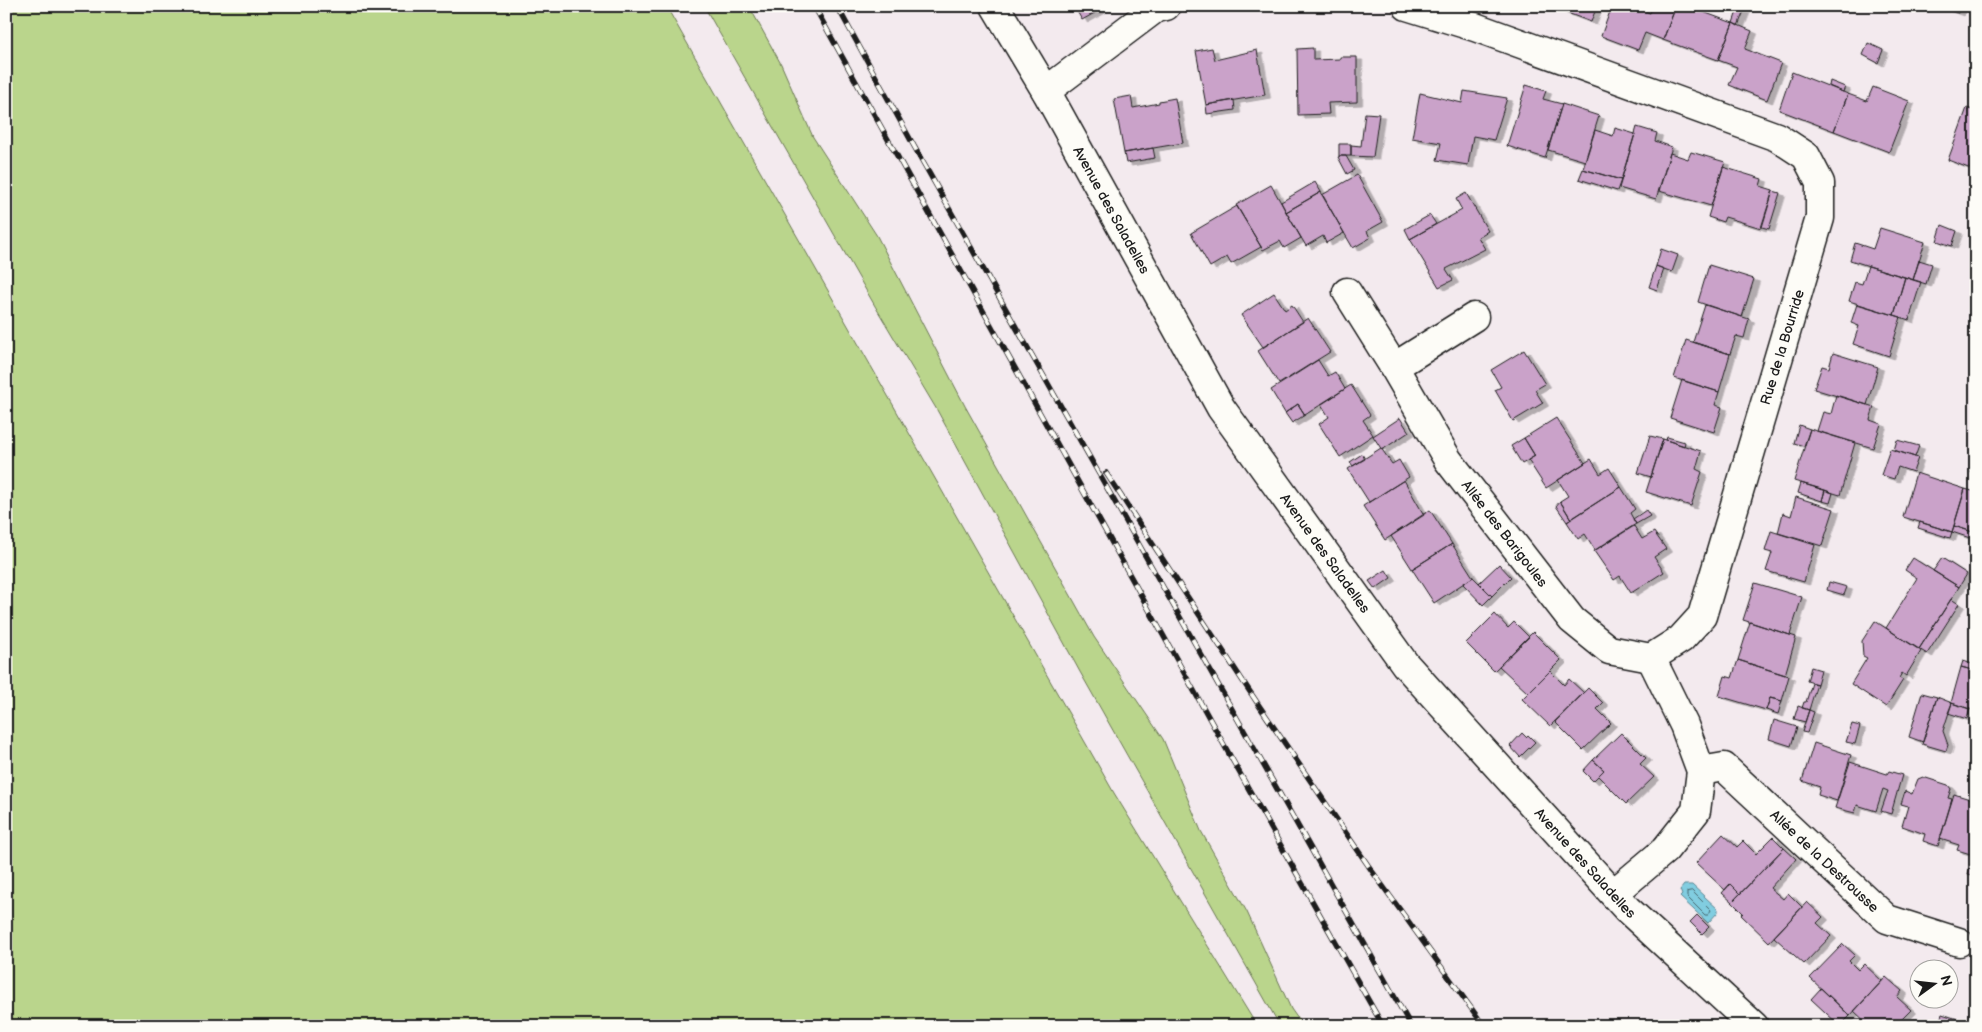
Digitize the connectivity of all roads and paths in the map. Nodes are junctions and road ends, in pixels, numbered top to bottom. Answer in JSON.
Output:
{"nodes":[{"id":1,"x":995,"y":6,"type":"edge"},
{"id":2,"x":1407,"y":6,"type":"edge"},
{"id":3,"x":1159,"y":7,"type":"edge"},
{"id":4,"x":1046,"y":91,"type":"junction"},
{"id":5,"x":1347,"y":292,"type":"dead end"},
{"id":6,"x":1474,"y":317,"type":"dead end"},
{"id":7,"x":1394,"y":367,"type":"junction"},
{"id":8,"x":1651,"y":658,"type":"junction"},
{"id":9,"x":1701,"y":771,"type":"junction"},
{"id":10,"x":1614,"y":893,"type":"junction"},
{"id":11,"x":1959,"y":942,"type":"dead end"},
{"id":12,"x":1754,"y":1026,"type":"edge"}],
"edges":[{"from":1,"to":4,"type":"street","name":"Avenue des Saladelles"},
{"from":2,"to":8,"type":"street","name":"Rue de la Bourride"},
{"from":3,"to":4,"type":"street"},
{"from":4,"to":10,"type":"street","name":"Avenue des Saladelles"},
{"from":5,"to":7,"type":"street","name":"Allée des Barigoules"},
{"from":6,"to":7,"type":"street"},
{"from":7,"to":8,"type":"street","name":"Allée des Barigoules"},
{"from":8,"to":9,"type":"street"},
{"from":9,"to":10,"type":"street"},
{"from":9,"to":11,"type":"street","name":"Allée de la Destrousse"},
{"from":10,"to":12,"type":"street","name":"Avenue des Saladelles"}]}
